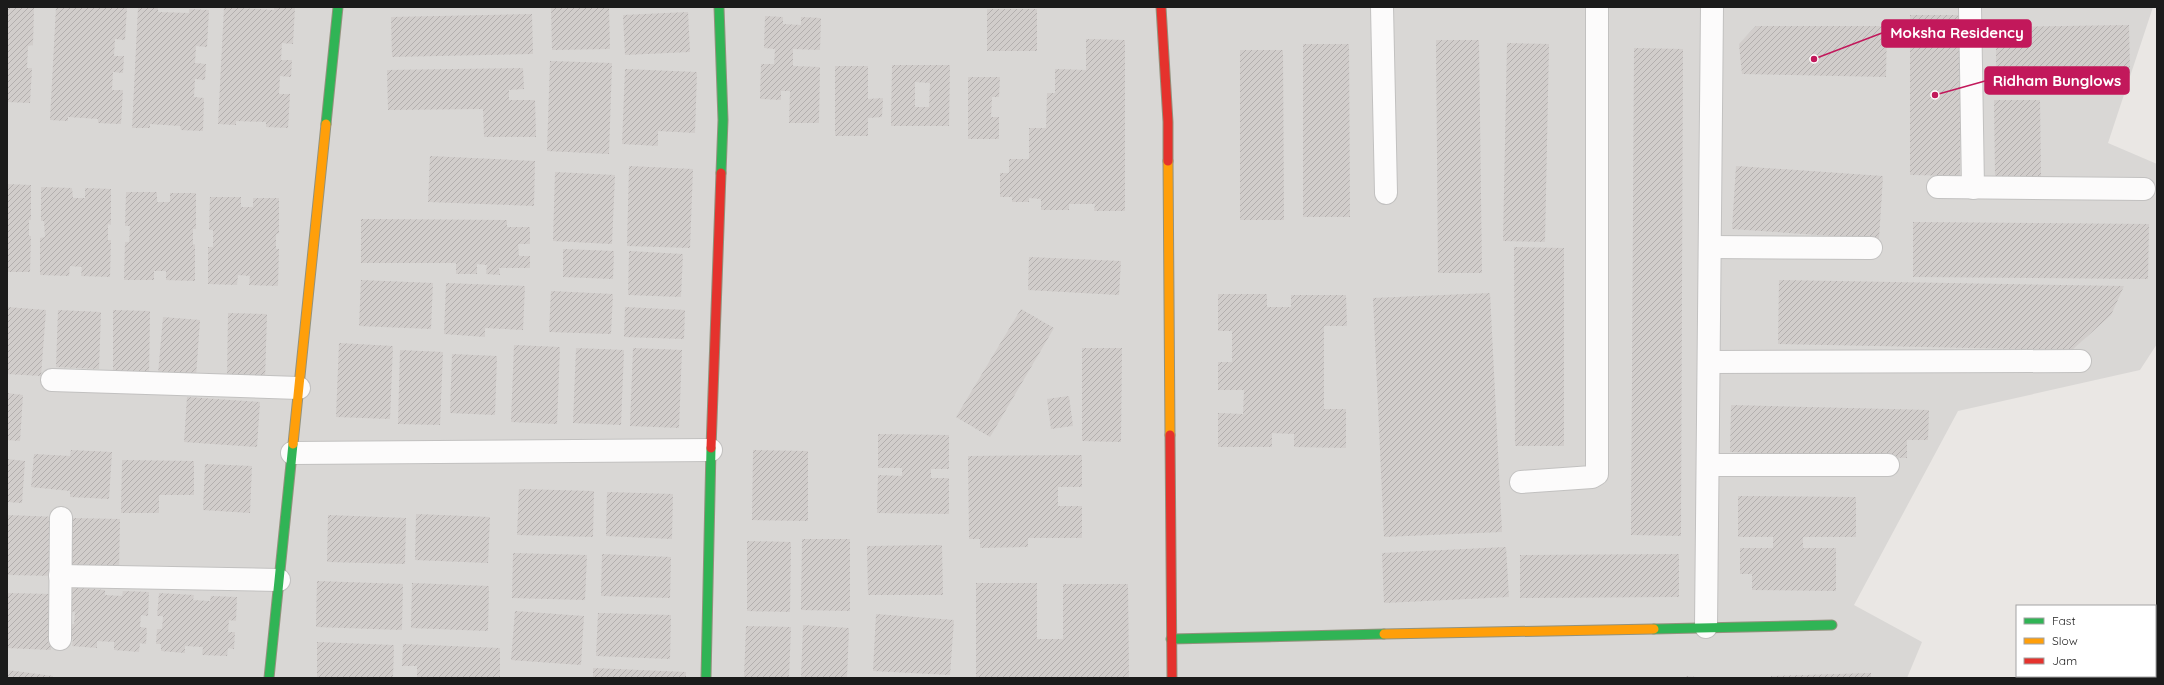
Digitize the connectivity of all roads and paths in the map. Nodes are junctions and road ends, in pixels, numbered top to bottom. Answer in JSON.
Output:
{"nodes":[{"id":1,"x":338,"y":7,"type":"edge"},
{"id":2,"x":719,"y":7,"type":"edge"},
{"id":3,"x":1161,"y":7,"type":"edge"},
{"id":4,"x":1382,"y":7,"type":"edge"},
{"id":5,"x":1597,"y":7,"type":"edge"},
{"id":6,"x":1712,"y":7,"type":"edge"},
{"id":7,"x":1970,"y":7,"type":"edge"},
{"id":8,"x":1938,"y":187,"type":"dead end"},
{"id":9,"x":1973,"y":188,"type":"junction"},
{"id":10,"x":2144,"y":189,"type":"dead end"},
{"id":11,"x":1386,"y":193,"type":"dead end"},
{"id":12,"x":1710,"y":247,"type":"junction"},
{"id":13,"x":1871,"y":248,"type":"dead end"},
{"id":14,"x":2080,"y":361,"type":"dead end"},
{"id":15,"x":1709,"y":362,"type":"junction"},
{"id":16,"x":52,"y":380,"type":"dead end"},
{"id":17,"x":299,"y":388,"type":"junction"},
{"id":18,"x":711,"y":450,"type":"junction"},
{"id":19,"x":292,"y":453,"type":"junction"},
{"id":20,"x":1708,"y":465,"type":"junction"},
{"id":21,"x":1888,"y":465,"type":"dead end"},
{"id":22,"x":1521,"y":482,"type":"dead end"},
{"id":23,"x":61,"y":518,"type":"dead end"},
{"id":24,"x":60,"y":576,"type":"junction"},
{"id":25,"x":279,"y":580,"type":"junction"},
{"id":26,"x":1832,"y":625,"type":"dead end"},
{"id":27,"x":1706,"y":628,"type":"junction"},
{"id":28,"x":60,"y":639,"type":"dead end"},
{"id":29,"x":1171,"y":639,"type":"junction"},
{"id":30,"x":269,"y":678,"type":"edge"},
{"id":31,"x":706,"y":678,"type":"edge"},
{"id":32,"x":1172,"y":678,"type":"edge"}],
"edges":[{"from":1,"to":17,"type":"street"},
{"from":2,"to":18,"type":"street"},
{"from":3,"to":29,"type":"street"},
{"from":4,"to":11,"type":"street"},
{"from":5,"to":22,"type":"street"},
{"from":6,"to":12,"type":"street"},
{"from":7,"to":9,"type":"street"},
{"from":8,"to":9,"type":"street"},
{"from":9,"to":10,"type":"street"},
{"from":12,"to":13,"type":"street"},
{"from":12,"to":15,"type":"street"},
{"from":14,"to":15,"type":"street"},
{"from":15,"to":20,"type":"street"},
{"from":16,"to":17,"type":"street"},
{"from":17,"to":19,"type":"street"},
{"from":18,"to":19,"type":"street"},
{"from":18,"to":31,"type":"street"},
{"from":19,"to":25,"type":"street"},
{"from":20,"to":21,"type":"street"},
{"from":20,"to":27,"type":"street"},
{"from":23,"to":24,"type":"street"},
{"from":24,"to":25,"type":"street"},
{"from":24,"to":28,"type":"street"},
{"from":25,"to":30,"type":"street"},
{"from":26,"to":27,"type":"street"},
{"from":27,"to":29,"type":"street"},
{"from":29,"to":32,"type":"street"}]}
